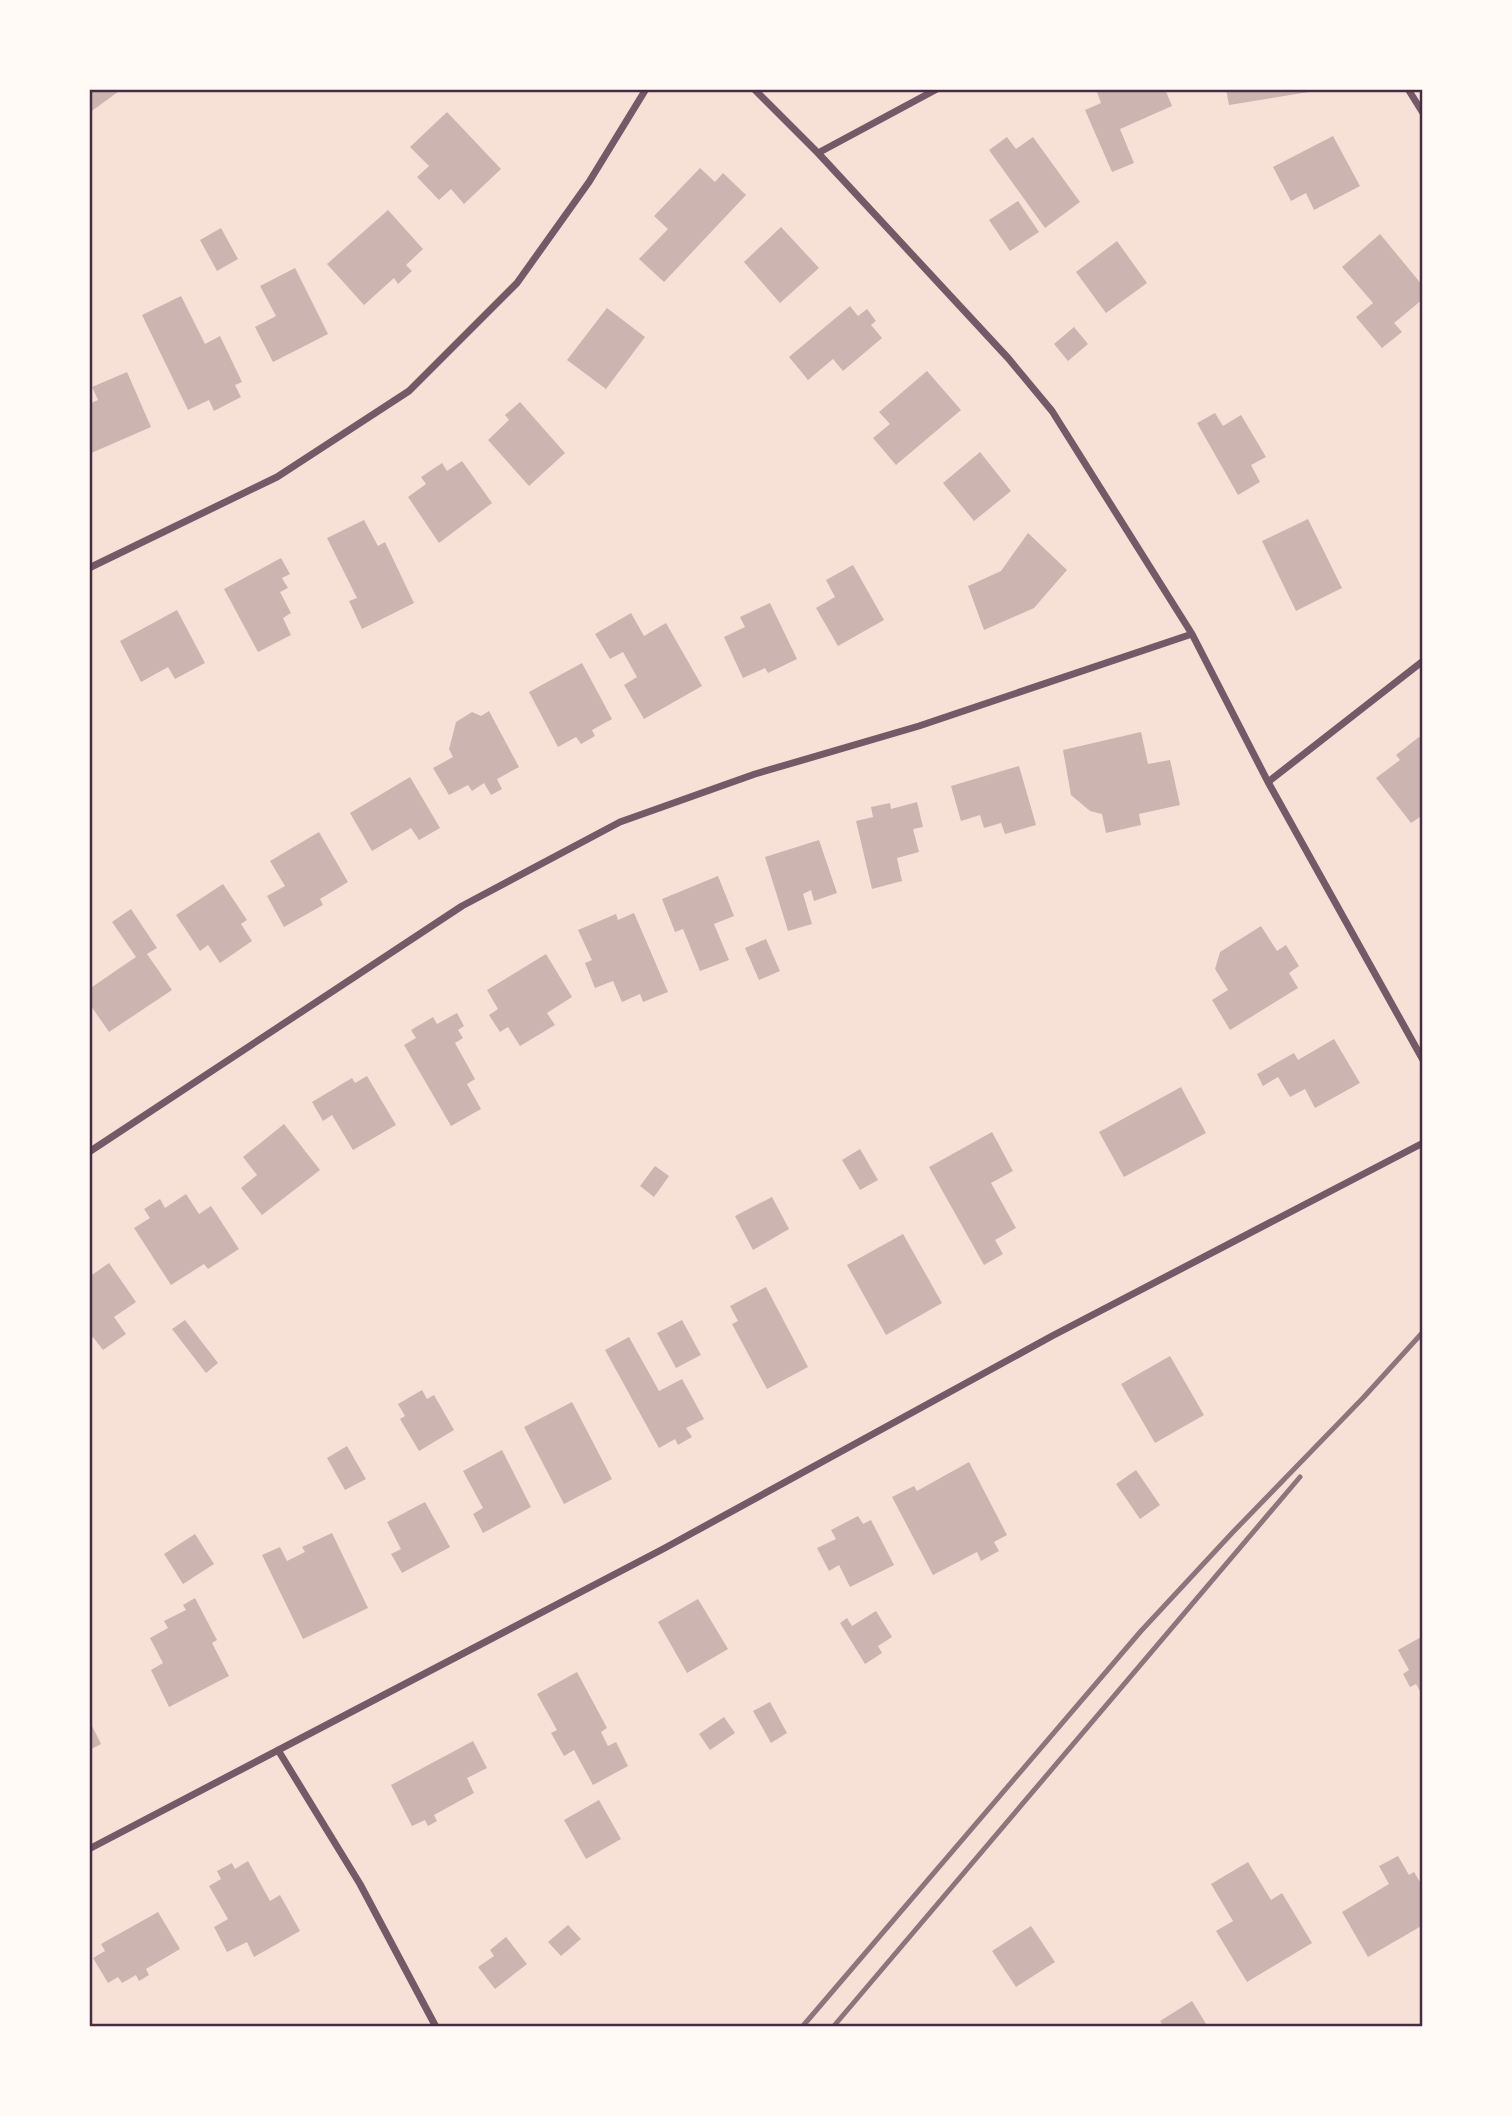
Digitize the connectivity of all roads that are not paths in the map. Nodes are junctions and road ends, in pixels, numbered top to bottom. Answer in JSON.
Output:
{"nodes":[{"id":1,"x":646,"y":89,"type":"edge"},
{"id":2,"x":754,"y":89,"type":"edge"},
{"id":3,"x":937,"y":89,"type":"edge"},
{"id":4,"x":1408,"y":89,"type":"edge"},
{"id":5,"x":1423,"y":113,"type":"edge"},
{"id":6,"x":818,"y":153,"type":"junction"},
{"id":7,"x":89,"y":568,"type":"edge"},
{"id":8,"x":1192,"y":634,"type":"junction"},
{"id":9,"x":1423,"y":661,"type":"edge"},
{"id":10,"x":1268,"y":782,"type":"junction"},
{"id":11,"x":1423,"y":1060,"type":"edge"},
{"id":12,"x":1423,"y":1143,"type":"edge"},
{"id":13,"x":89,"y":1152,"type":"edge"},
{"id":14,"x":278,"y":1750,"type":"junction"},
{"id":15,"x":89,"y":1849,"type":"edge"},
{"id":16,"x":436,"y":2027,"type":"edge"}],
"edges":[{"from":1,"to":7,"type":"street"},
{"from":2,"to":6,"type":"street"},
{"from":3,"to":6,"type":"street"},
{"from":4,"to":5,"type":"street"},
{"from":6,"to":8,"type":"street"},
{"from":8,"to":10,"type":"street"},
{"from":8,"to":13,"type":"street"},
{"from":9,"to":10,"type":"street"},
{"from":10,"to":11,"type":"street"},
{"from":12,"to":14,"type":"street"},
{"from":14,"to":15,"type":"street"},
{"from":14,"to":16,"type":"street"}]}
